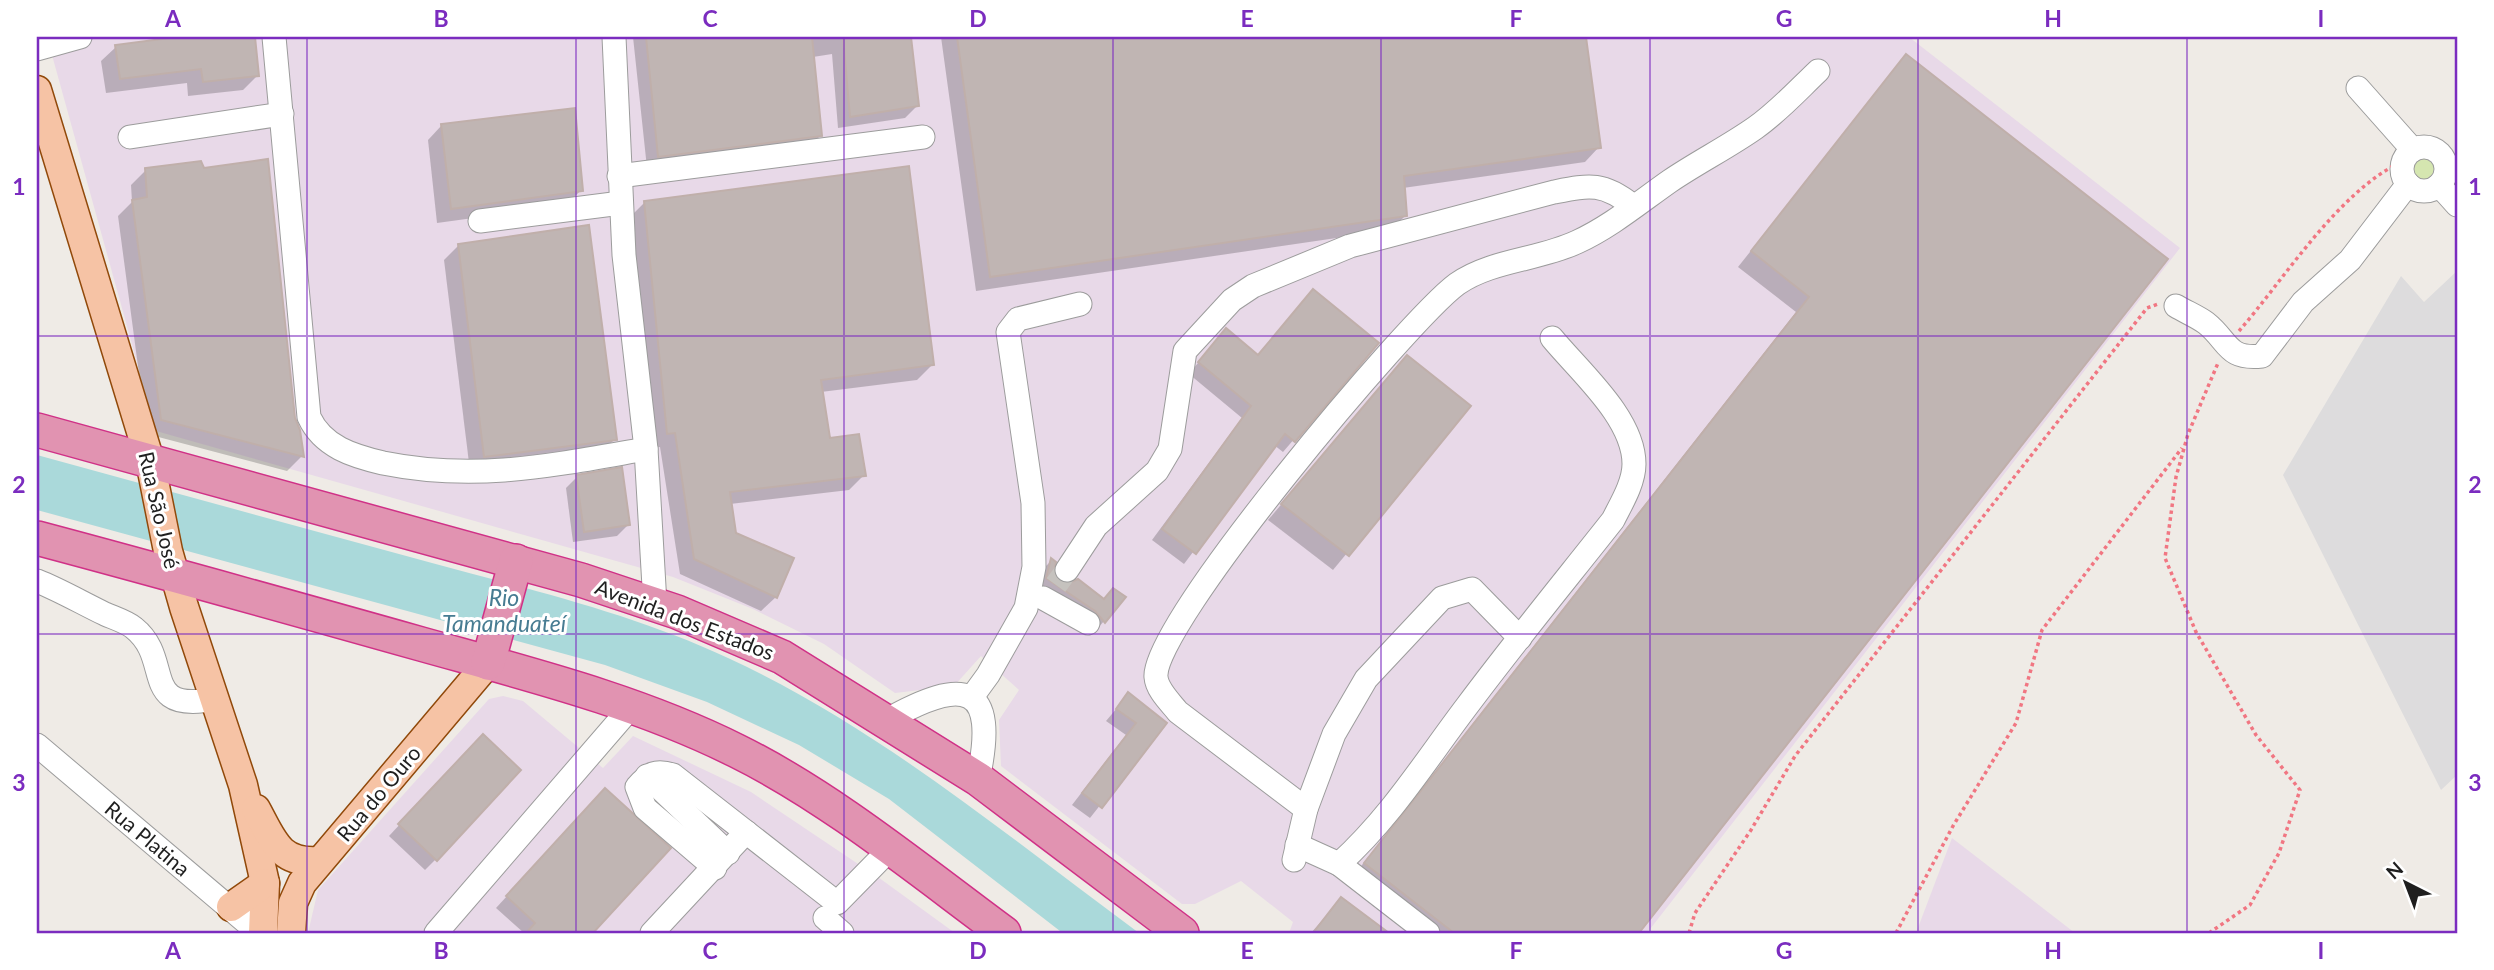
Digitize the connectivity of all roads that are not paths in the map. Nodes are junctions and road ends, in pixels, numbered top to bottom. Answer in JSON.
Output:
{"nodes":[{"id":1,"x":80,"y":37,"type":"edge"},
{"id":2,"x":274,"y":37,"type":"edge"},
{"id":3,"x":614,"y":37,"type":"edge"},
{"id":4,"x":37,"y":49,"type":"edge"},
{"id":5,"x":1818,"y":71,"type":"dead end"},
{"id":6,"x":2358,"y":88,"type":"dead end"},
{"id":7,"x":37,"y":90,"type":"edge"},
{"id":8,"x":282,"y":114,"type":"junction"},
{"id":9,"x":45,"y":137,"type":"edge"},
{"id":10,"x":130,"y":137,"type":"dead end"},
{"id":11,"x":923,"y":137,"type":"dead end"},
{"id":12,"x":2408,"y":155,"type":"junction"},
{"id":13,"x":619,"y":176,"type":"junction"},
{"id":14,"x":2408,"y":184,"type":"junction"},
{"id":15,"x":2439,"y":186,"type":"junction"},
{"id":16,"x":621,"y":203,"type":"junction"},
{"id":17,"x":2457,"y":205,"type":"edge"},
{"id":18,"x":1633,"y":206,"type":"junction"},
{"id":19,"x":480,"y":221,"type":"dead end"},
{"id":20,"x":1080,"y":304,"type":"dead end"},
{"id":21,"x":2176,"y":306,"type":"road end"},
{"id":22,"x":1552,"y":338,"type":"dead end"},
{"id":23,"x":37,"y":430,"type":"edge"},
{"id":24,"x":646,"y":449,"type":"junction"},
{"id":25,"x":152,"y":471,"type":"junction"},
{"id":26,"x":37,"y":538,"type":"edge"},
{"id":27,"x":171,"y":563,"type":"junction"},
{"id":28,"x":513,"y":572,"type":"junction"},
{"id":29,"x":37,"y":581,"type":"edge"},
{"id":30,"x":1048,"y":590,"type":"junction"},
{"id":31,"x":655,"y":604,"type":"junction"},
{"id":32,"x":1088,"y":623,"type":"dead end"},
{"id":33,"x":1520,"y":638,"type":"junction"},
{"id":34,"x":491,"y":653,"type":"junction"},
{"id":35,"x":972,"y":697,"type":"junction"},
{"id":36,"x":215,"y":699,"type":"junction"},
{"id":37,"x":632,"y":706,"type":"junction"},
{"id":38,"x":887,"y":720,"type":"junction"},
{"id":39,"x":37,"y":745,"type":"edge"},
{"id":40,"x":978,"y":779,"type":"junction"},
{"id":41,"x":243,"y":785,"type":"junction"},
{"id":42,"x":1306,"y":809,"type":"junction"},
{"id":43,"x":746,"y":832,"type":"junction"},
{"id":44,"x":890,"y":849,"type":"junction"},
{"id":45,"x":722,"y":860,"type":"junction"},
{"id":46,"x":319,"y":862,"type":"junction"},
{"id":47,"x":1339,"y":864,"type":"junction"},
{"id":48,"x":265,"y":883,"type":"junction"},
{"id":49,"x":231,"y":907,"type":"junction"},
{"id":50,"x":261,"y":933,"type":"edge"},
{"id":51,"x":291,"y":933,"type":"edge"},
{"id":52,"x":436,"y":933,"type":"edge"},
{"id":53,"x":652,"y":933,"type":"edge"},
{"id":54,"x":1004,"y":933,"type":"edge"},
{"id":55,"x":1182,"y":933,"type":"edge"},
{"id":56,"x":1428,"y":933,"type":"edge"}],
"edges":[{"from":1,"to":4,"type":"street"},
{"from":2,"to":8,"type":"street"},
{"from":3,"to":13,"type":"street"},
{"from":5,"to":18,"type":"street"},
{"from":6,"to":12,"type":"street"},
{"from":7,"to":9,"type":"main road","name":"Rua São José"},
{"from":8,"to":10,"type":"street"},
{"from":8,"to":24,"type":"street"},
{"from":9,"to":25,"type":"main road","name":"Rua São José"},
{"from":11,"to":13,"type":"street"},
{"from":12,"to":14,"type":"street"},
{"from":12,"to":15,"type":"street"},
{"from":13,"to":16,"type":"street"},
{"from":14,"to":15,"type":"street"},
{"from":14,"to":21,"type":"street"},
{"from":15,"to":17,"type":"street"},
{"from":16,"to":19,"type":"street"},
{"from":16,"to":24,"type":"street"},
{"from":18,"to":30,"type":"street"},
{"from":18,"to":42,"type":"street"},
{"from":20,"to":30,"type":"street"},
{"from":22,"to":33,"type":"street"},
{"from":23,"to":25,"type":"highway","name":"Avenida dos Estados"},
{"from":24,"to":31,"type":"street"},
{"from":25,"to":27,"type":"main road","name":"Rua São José"},
{"from":25,"to":28,"type":"highway","name":"Avenida dos Estados"},
{"from":26,"to":27,"type":"highway"},
{"from":27,"to":34,"type":"highway"},
{"from":27,"to":36,"type":"main road","name":"Rua São José"},
{"from":28,"to":31,"type":"highway","name":"Avenida dos Estados"},
{"from":28,"to":34,"type":"highway"},
{"from":29,"to":36,"type":"street"},
{"from":30,"to":32,"type":"street"},
{"from":30,"to":35,"type":"street"},
{"from":31,"to":38,"type":"highway","name":"Avenida dos Estados"},
{"from":33,"to":42,"type":"street"},
{"from":33,"to":47,"type":"street"},
{"from":34,"to":37,"type":"highway"},
{"from":34,"to":46,"type":"main road","name":"Rua do Ouro"},
{"from":35,"to":38,"type":"street"},
{"from":35,"to":40,"type":"street"},
{"from":36,"to":41,"type":"main road","name":"Rua São José"},
{"from":37,"to":44,"type":"highway"},
{"from":37,"to":52,"type":"street"},
{"from":38,"to":40,"type":"highway","name":"Avenida dos Estados"},
{"from":39,"to":49,"type":"street","name":"Rua Platina"},
{"from":40,"to":55,"type":"highway","name":"Avenida dos Estados"},
{"from":41,"to":46,"type":"main road"},
{"from":41,"to":48,"type":"main road","name":"Rua São José"},
{"from":42,"to":47,"type":"street"},
{"from":43,"to":44,"type":"street"},
{"from":43,"to":45,"type":"street"},
{"from":43,"to":45,"type":"street"},
{"from":44,"to":54,"type":"highway"},
{"from":45,"to":53,"type":"street"},
{"from":46,"to":51,"type":"main road","name":"Rua do Ouro"},
{"from":47,"to":56,"type":"street"},
{"from":48,"to":49,"type":"main road"},
{"from":48,"to":50,"type":"main road","name":"Rua São José"},
{"from":49,"to":50,"type":"street","name":"Rua Platina"}]}
